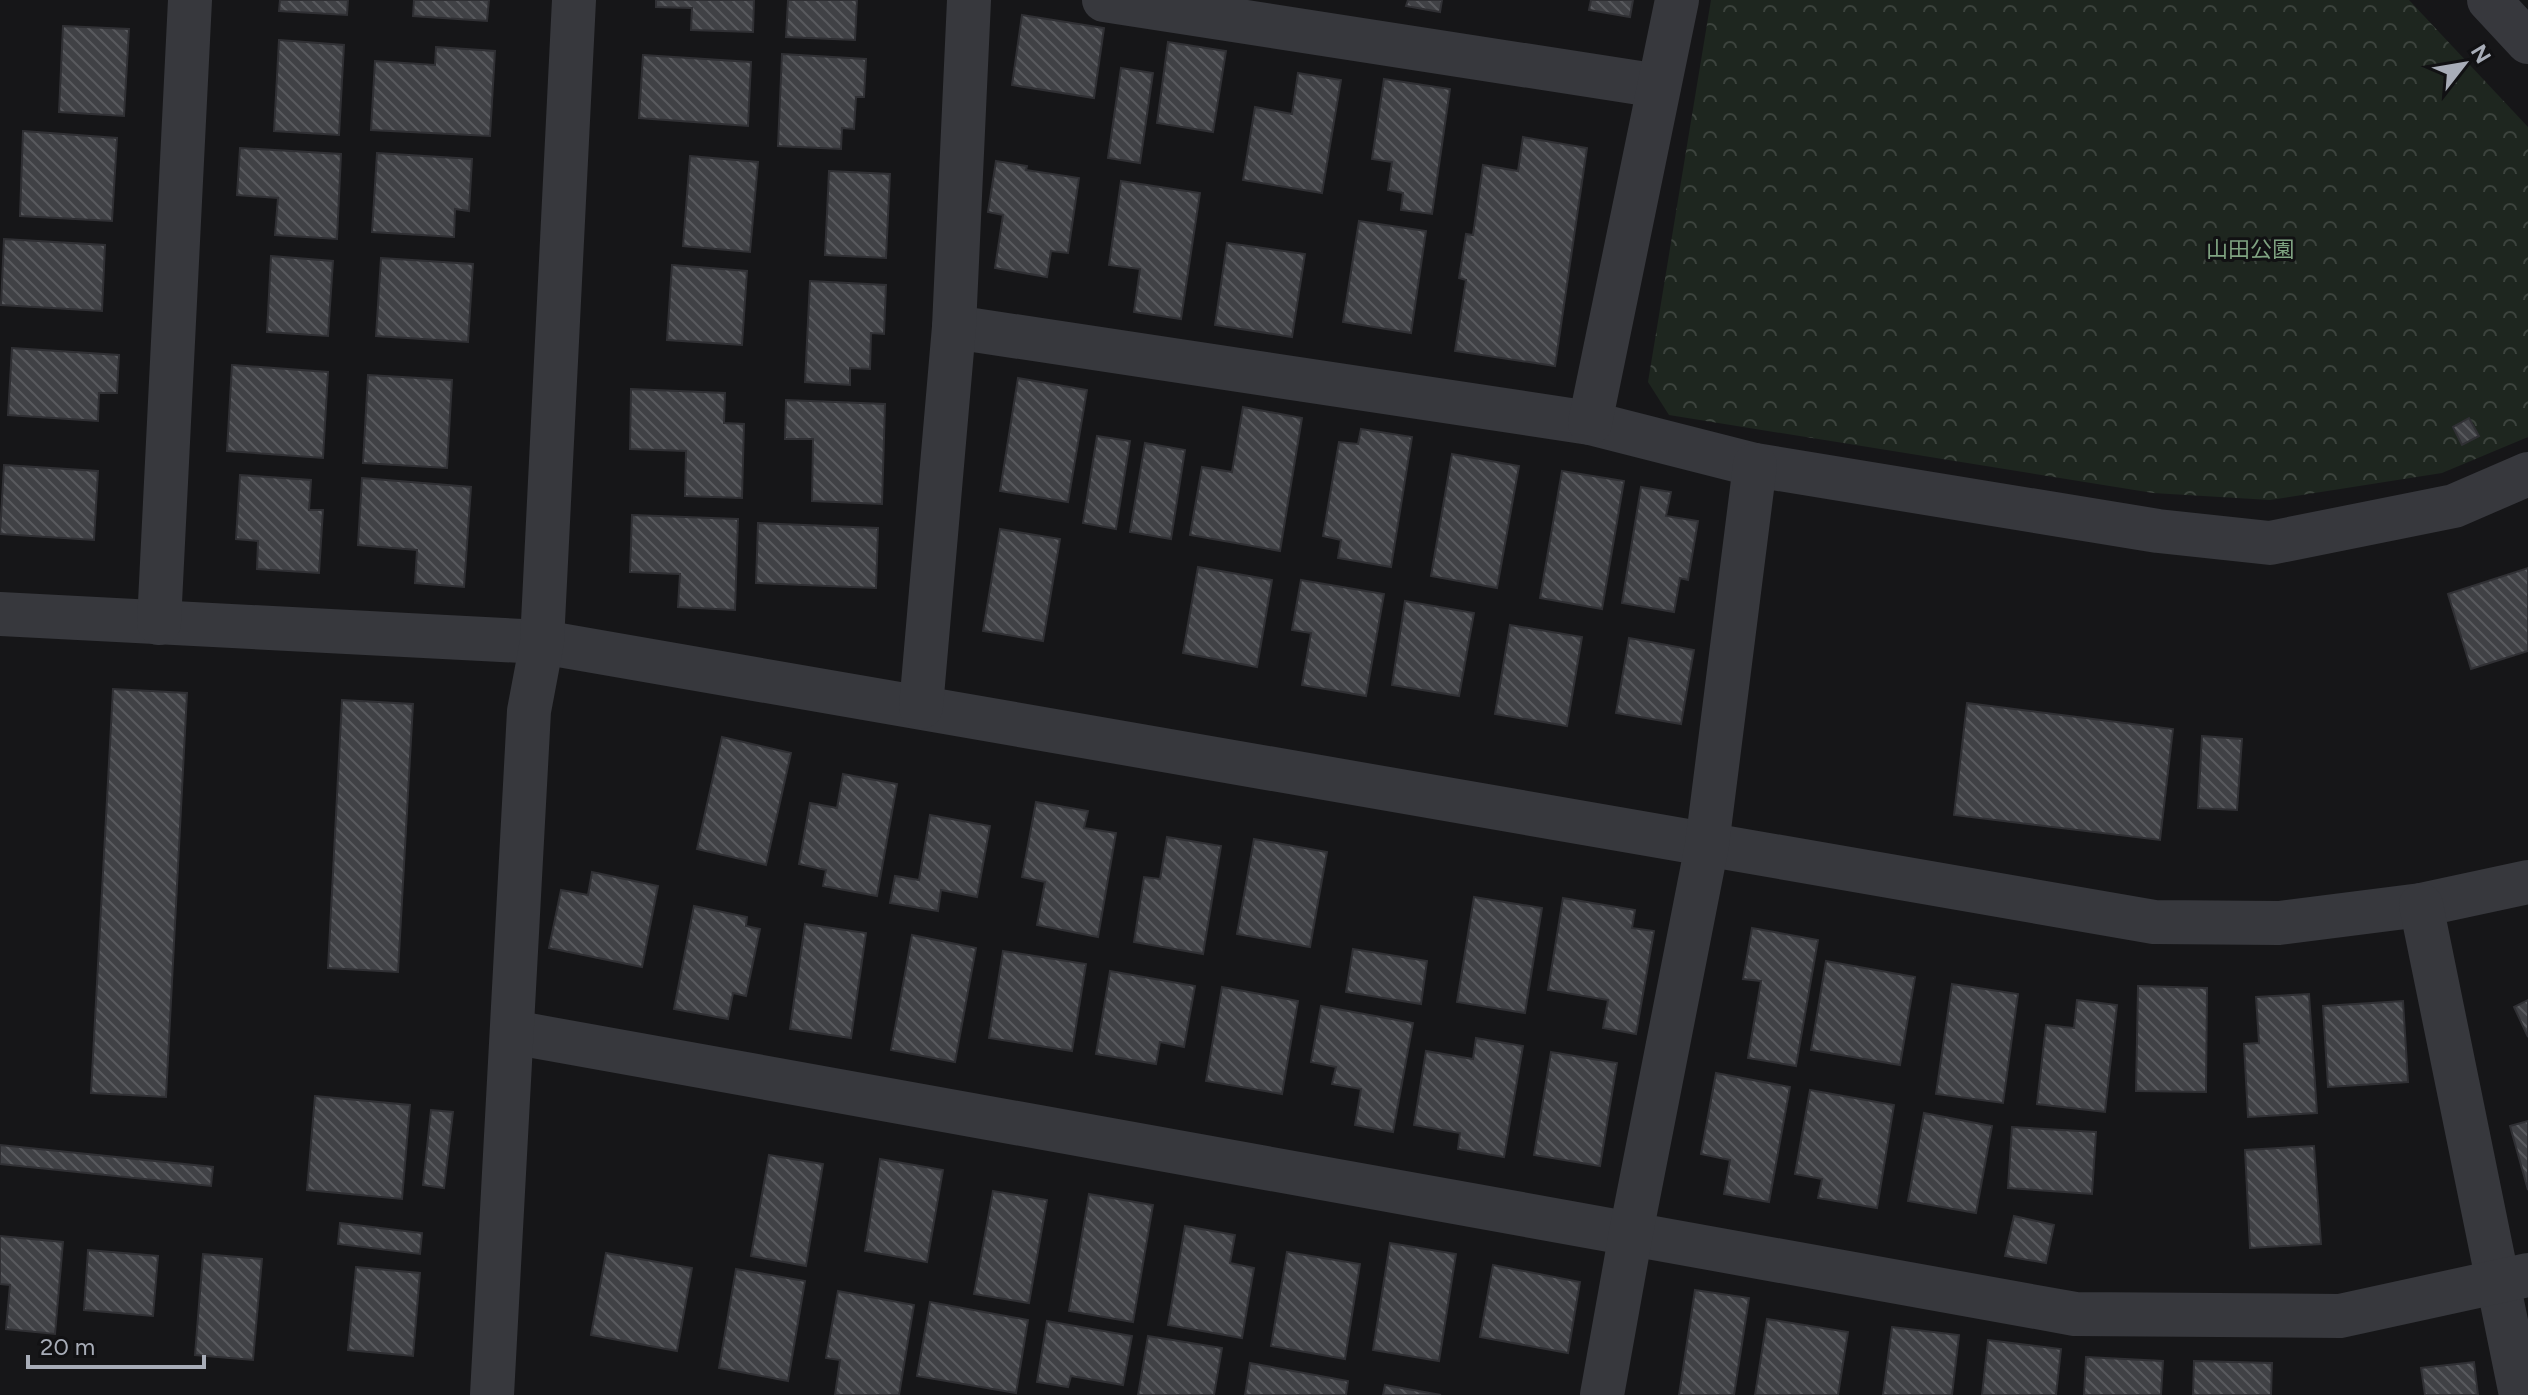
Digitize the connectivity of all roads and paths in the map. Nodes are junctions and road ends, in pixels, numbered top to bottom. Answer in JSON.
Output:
{"nodes":[{"id":1,"x":190,"y":0,"type":"edge"},
{"id":2,"x":574,"y":0,"type":"edge"},
{"id":3,"x":969,"y":0,"type":"edge"},
{"id":4,"x":1104,"y":0,"type":"edge"},
{"id":5,"x":1677,"y":0,"type":"edge"},
{"id":6,"x":2489,"y":0,"type":"edge"},
{"id":7,"x":2528,"y":42,"type":"edge"},
{"id":8,"x":1659,"y":86,"type":"junction"},
{"id":9,"x":954,"y":327,"type":"junction"},
{"id":10,"x":1590,"y":423,"type":"junction"},
{"id":11,"x":1755,"y":465,"type":"junction"},
{"id":12,"x":2528,"y":474,"type":"edge"},
{"id":13,"x":0,"y":614,"type":"edge"},
{"id":14,"x":159,"y":623,"type":"junction"},
{"id":15,"x":542,"y":642,"type":"junction"},
{"id":16,"x":921,"y":707,"type":"junction"},
{"id":17,"x":1707,"y":845,"type":"junction"},
{"id":18,"x":2528,"y":882,"type":"edge"},
{"id":19,"x":2421,"y":905,"type":"junction"},
{"id":20,"x":512,"y":1032,"type":"junction"},
{"id":21,"x":1631,"y":1233,"type":"junction"},
{"id":22,"x":2513,"y":1279,"type":"edge"},
{"id":23,"x":492,"y":1395,"type":"edge"},
{"id":24,"x":1602,"y":1395,"type":"edge"},
{"id":25,"x":2521,"y":1395,"type":"edge"}],
"edges":[{"from":1,"to":14,"type":"street"},
{"from":2,"to":15,"type":"street"},
{"from":3,"to":9,"type":"street"},
{"from":4,"to":8,"type":"street"},
{"from":5,"to":8,"type":"street"},
{"from":6,"to":7,"type":"street"},
{"from":8,"to":10,"type":"street"},
{"from":9,"to":10,"type":"street"},
{"from":9,"to":16,"type":"street"},
{"from":10,"to":11,"type":"street"},
{"from":11,"to":12,"type":"street"},
{"from":11,"to":17,"type":"street"},
{"from":13,"to":14,"type":"street"},
{"from":14,"to":15,"type":"street"},
{"from":15,"to":16,"type":"street"},
{"from":15,"to":20,"type":"street"},
{"from":16,"to":17,"type":"street"},
{"from":17,"to":19,"type":"street"},
{"from":17,"to":21,"type":"street"},
{"from":18,"to":19,"type":"street"},
{"from":19,"to":22,"type":"street"},
{"from":20,"to":21,"type":"street"},
{"from":20,"to":23,"type":"street"},
{"from":21,"to":22,"type":"street"},
{"from":21,"to":24,"type":"street"},
{"from":22,"to":25,"type":"street"}]}
